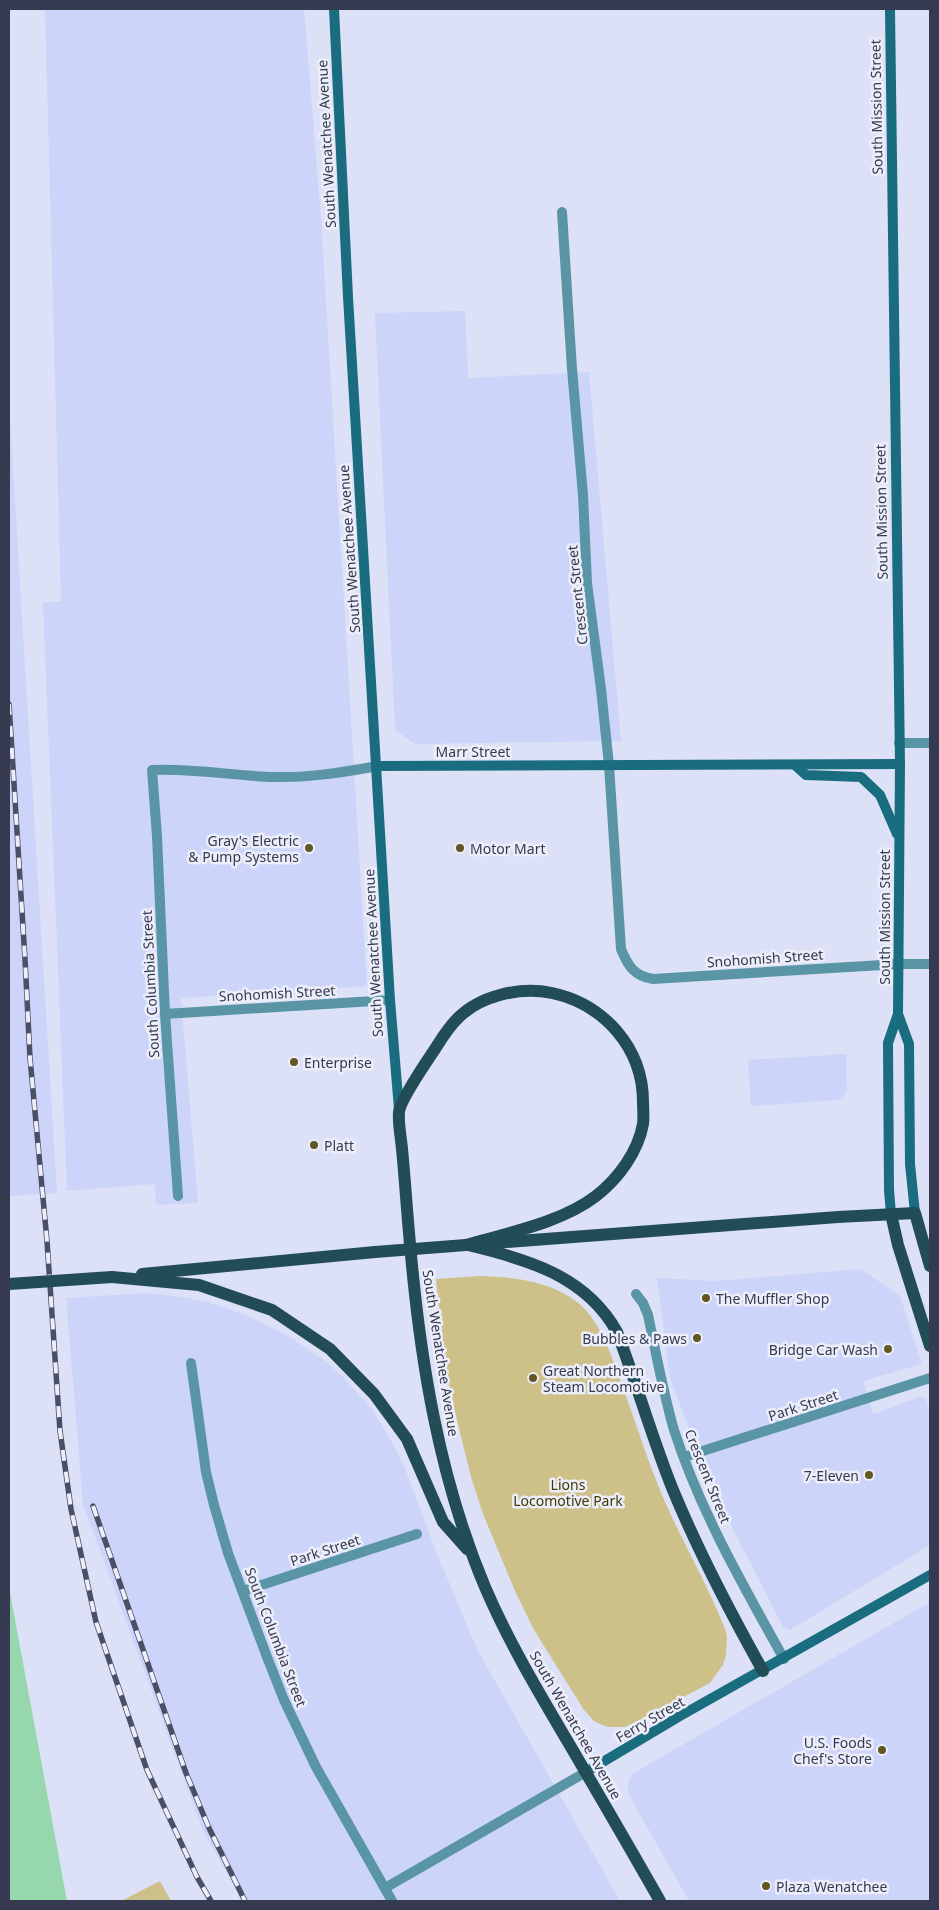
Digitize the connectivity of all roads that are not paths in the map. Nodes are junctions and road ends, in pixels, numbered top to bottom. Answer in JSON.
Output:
{"nodes":[{"id":1,"x":334,"y":9,"type":"edge"},
{"id":2,"x":890,"y":9,"type":"edge"},
{"id":3,"x":562,"y":212,"type":"dead end"},
{"id":4,"x":898,"y":743,"type":"junction"},
{"id":5,"x":930,"y":743,"type":"edge"},
{"id":6,"x":900,"y":764,"type":"junction"},
{"id":7,"x":609,"y":765,"type":"junction"},
{"id":8,"x":795,"y":765,"type":"junction"},
{"id":9,"x":378,"y":766,"type":"junction"},
{"id":10,"x":152,"y":770,"type":"joint"},
{"id":11,"x":899,"y":838,"type":"junction"},
{"id":12,"x":899,"y":964,"type":"junction"},
{"id":13,"x":930,"y":964,"type":"edge"},
{"id":14,"x":634,"y":972,"type":"joint"},
{"id":15,"x":390,"y":1000,"type":"junction"},
{"id":16,"x":165,"y":1014,"type":"junction"},
{"id":17,"x":898,"y":1014,"type":"junction"},
{"id":18,"x":399,"y":1109,"type":"junction"},
{"id":19,"x":178,"y":1196,"type":"dead end"},
{"id":20,"x":891,"y":1214,"type":"junction"},
{"id":21,"x":915,"y":1214,"type":"junction"},
{"id":22,"x":466,"y":1245,"type":"junction"},
{"id":23,"x":930,"y":1266,"type":"edge"},
{"id":24,"x":112,"y":1277,"type":"junction"},
{"id":25,"x":9,"y":1284,"type":"edge"},
{"id":26,"x":636,"y":1294,"type":"dead end"},
{"id":27,"x":930,"y":1346,"type":"edge"},
{"id":28,"x":191,"y":1363,"type":"dead end"},
{"id":29,"x":930,"y":1378,"type":"edge"},
{"id":30,"x":684,"y":1457,"type":"junction"},
{"id":31,"x":417,"y":1534,"type":"dead end"},
{"id":32,"x":472,"y":1554,"type":"junction"},
{"id":33,"x":930,"y":1575,"type":"edge"},
{"id":34,"x":242,"y":1592,"type":"junction"},
{"id":35,"x":784,"y":1659,"type":"junction"},
{"id":36,"x":763,"y":1671,"type":"junction"},
{"id":37,"x":586,"y":1772,"type":"junction"},
{"id":38,"x":385,"y":1888,"type":"junction"},
{"id":39,"x":392,"y":1901,"type":"edge"},
{"id":40,"x":660,"y":1901,"type":"edge"}],
"edges":[{"from":1,"to":9,"type":"main road","name":"South Wenatchee Avenue"},
{"from":2,"to":4,"type":"main road","name":"South Mission Street"},
{"from":3,"to":7,"type":"street","name":"Crescent Street"},
{"from":4,"to":5,"type":"street"},
{"from":4,"to":6,"type":"main road","name":"South Mission Street"},
{"from":6,"to":8,"type":"main road","name":"Marr Street"},
{"from":6,"to":11,"type":"main road","name":"South Mission Street"},
{"from":7,"to":8,"type":"main road","name":"Marr Street"},
{"from":7,"to":9,"type":"main road","name":"Marr Street"},
{"from":7,"to":14,"type":"street","name":"Crescent Street"},
{"from":8,"to":11,"type":"main road","name":"Marr Street"},
{"from":9,"to":10,"type":"street","name":"Marr Street"},
{"from":9,"to":15,"type":"main road","name":"South Wenatchee Avenue"},
{"from":10,"to":16,"type":"street","name":"South Columbia Street"},
{"from":11,"to":12,"type":"main road","name":"South Mission Street"},
{"from":12,"to":13,"type":"street","name":"Snohomish Street"},
{"from":12,"to":14,"type":"street","name":"Snohomish Street"},
{"from":12,"to":17,"type":"main road","name":"South Mission Street"},
{"from":15,"to":16,"type":"street","name":"Snohomish Street"},
{"from":15,"to":18,"type":"main road","name":"South Wenatchee Avenue"},
{"from":16,"to":19,"type":"street","name":"South Columbia Street"},
{"from":17,"to":20,"type":"main road","name":"South Mission Street"},
{"from":17,"to":21,"type":"main road","name":"South Mission Street"},
{"from":18,"to":22,"type":"main road"},
{"from":18,"to":32,"type":"main road","name":"South Wenatchee Avenue"},
{"from":20,"to":21,"type":"main road"},
{"from":20,"to":22,"type":"main road"},
{"from":20,"to":27,"type":"main road","name":"South Mission Street"},
{"from":21,"to":23,"type":"main road","name":"South Mission Street"},
{"from":22,"to":24,"type":"main road","bridge":true},
{"from":22,"to":36,"type":"main road"},
{"from":24,"to":25,"type":"main road","bridge":true},
{"from":24,"to":32,"type":"main road"},
{"from":26,"to":30,"type":"street","name":"Crescent Street"},
{"from":28,"to":34,"type":"street","name":"South Columbia Street"},
{"from":29,"to":30,"type":"street","name":"Park Street"},
{"from":30,"to":35,"type":"street","name":"Crescent Street"},
{"from":31,"to":34,"type":"street","name":"Park Street"},
{"from":32,"to":37,"type":"main road","name":"South Wenatchee Avenue"},
{"from":33,"to":35,"type":"main road","name":"Ferry Street"},
{"from":34,"to":38,"type":"street","name":"South Columbia Street"},
{"from":35,"to":36,"type":"main road","name":"Ferry Street"},
{"from":36,"to":37,"type":"main road","name":"Ferry Street"},
{"from":37,"to":38,"type":"street","name":"Ferry Street"},
{"from":37,"to":40,"type":"main road","name":"South Wenatchee Avenue"},
{"from":38,"to":39,"type":"street","name":"South Columbia Street"}]}
